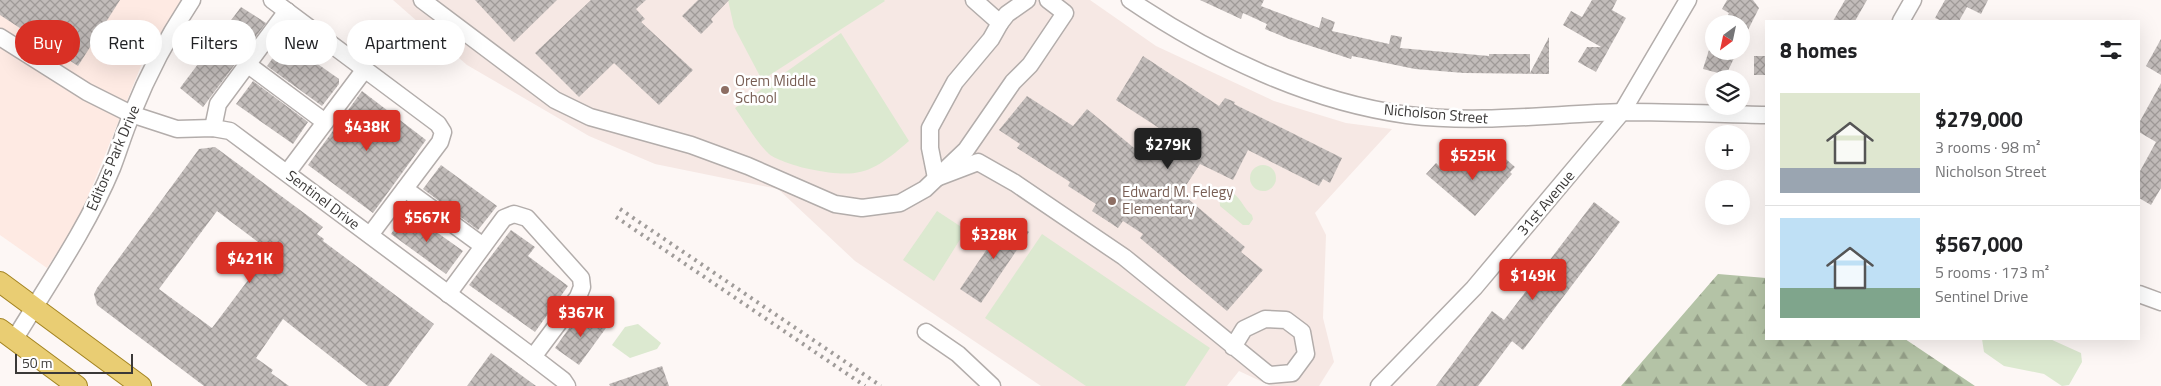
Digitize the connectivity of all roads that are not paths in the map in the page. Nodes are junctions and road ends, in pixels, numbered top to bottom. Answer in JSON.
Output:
{"nodes":[{"id":1,"x":192,"y":0,"type":"edge"},
{"id":2,"x":272,"y":0,"type":"edge"},
{"id":3,"x":422,"y":0,"type":"edge"},
{"id":4,"x":974,"y":0,"type":"edge"},
{"id":5,"x":1027,"y":0,"type":"edge"},
{"id":6,"x":1048,"y":0,"type":"edge"},
{"id":7,"x":1130,"y":0,"type":"edge"},
{"id":8,"x":1688,"y":0,"type":"edge"},
{"id":9,"x":1913,"y":0,"type":"edge"},
{"id":10,"x":287,"y":11,"type":"junction"},
{"id":11,"x":1902,"y":20,"type":"edge"},
{"id":12,"x":1000,"y":22,"type":"junction"},
{"id":13,"x":0,"y":37,"type":"edge"},
{"id":14,"x":256,"y":52,"type":"edge"},
{"id":15,"x":246,"y":65,"type":"edge"},
{"id":16,"x":248,"y":65,"type":"edge"},
{"id":17,"x":365,"y":69,"type":"junction"},
{"id":18,"x":1622,"y":112,"type":"junction"},
{"id":19,"x":131,"y":114,"type":"junction"},
{"id":20,"x":1765,"y":115,"type":"edge"},
{"id":21,"x":325,"y":122,"type":"junction"},
{"id":22,"x":213,"y":128,"type":"junction"},
{"id":23,"x":287,"y":173,"type":"junction"},
{"id":24,"x":936,"y":178,"type":"junction"},
{"id":25,"x":405,"y":189,"type":"junction"},
{"id":26,"x":370,"y":235,"type":"junction"},
{"id":27,"x":483,"y":246,"type":"junction"},
{"id":28,"x":0,"y":282,"type":"edge"},
{"id":29,"x":448,"y":294,"type":"junction"},
{"id":30,"x":2140,"y":294,"type":"edge"},
{"id":31,"x":2161,"y":302,"type":"edge"},
{"id":32,"x":34,"y":307,"type":"junction"},
{"id":33,"x":926,"y":332,"type":"dead end"},
{"id":34,"x":7,"y":334,"type":"edge"},
{"id":35,"x":1233,"y":347,"type":"dead end"},
{"id":36,"x":533,"y":357,"type":"junction"},
{"id":37,"x":77,"y":386,"type":"edge"},
{"id":38,"x":141,"y":386,"type":"edge"},
{"id":39,"x":567,"y":386,"type":"edge"},
{"id":40,"x":992,"y":386,"type":"edge"},
{"id":41,"x":1379,"y":386,"type":"edge"}],
"edges":[{"from":1,"to":19,"type":"street","name":"Editors Park Drive"},
{"from":2,"to":10,"type":"street"},
{"from":3,"to":24,"type":"street"},
{"from":4,"to":12,"type":"street"},
{"from":5,"to":12,"type":"street"},
{"from":6,"to":24,"type":"street"},
{"from":7,"to":18,"type":"street","name":"Nicholson Street"},
{"from":8,"to":18,"type":"street","name":"31st Avenue"},
{"from":9,"to":11,"type":"street"},
{"from":10,"to":14,"type":"street"},
{"from":10,"to":17,"type":"street"},
{"from":12,"to":24,"type":"street"},
{"from":13,"to":19,"type":"street","name":"Sentinel Drive"},
{"from":15,"to":22,"type":"street"},
{"from":16,"to":21,"type":"street"},
{"from":17,"to":21,"type":"street"},
{"from":17,"to":25,"type":"street"},
{"from":18,"to":20,"type":"street","name":"Nicholson Street"},
{"from":18,"to":41,"type":"street","name":"31st Avenue"},
{"from":19,"to":22,"type":"street","name":"Sentinel Drive"},
{"from":19,"to":32,"type":"street","name":"Editors Park Drive"},
{"from":21,"to":23,"type":"street"},
{"from":22,"to":23,"type":"street","name":"Sentinel Drive"},
{"from":23,"to":26,"type":"street","name":"Sentinel Drive"},
{"from":24,"to":35,"type":"street"},
{"from":25,"to":26,"type":"street"},
{"from":25,"to":27,"type":"street"},
{"from":26,"to":29,"type":"street","name":"Sentinel Drive"},
{"from":27,"to":29,"type":"street"},
{"from":27,"to":36,"type":"street"},
{"from":28,"to":32,"type":"main road"},
{"from":29,"to":36,"type":"street","name":"Sentinel Drive"},
{"from":30,"to":31,"type":"street"},
{"from":32,"to":34,"type":"street","name":"Editors Park Drive"},
{"from":32,"to":38,"type":"main road"},
{"from":33,"to":40,"type":"street"},
{"from":34,"to":37,"type":"main road"},
{"from":36,"to":39,"type":"street","name":"Sentinel Drive"}]}
